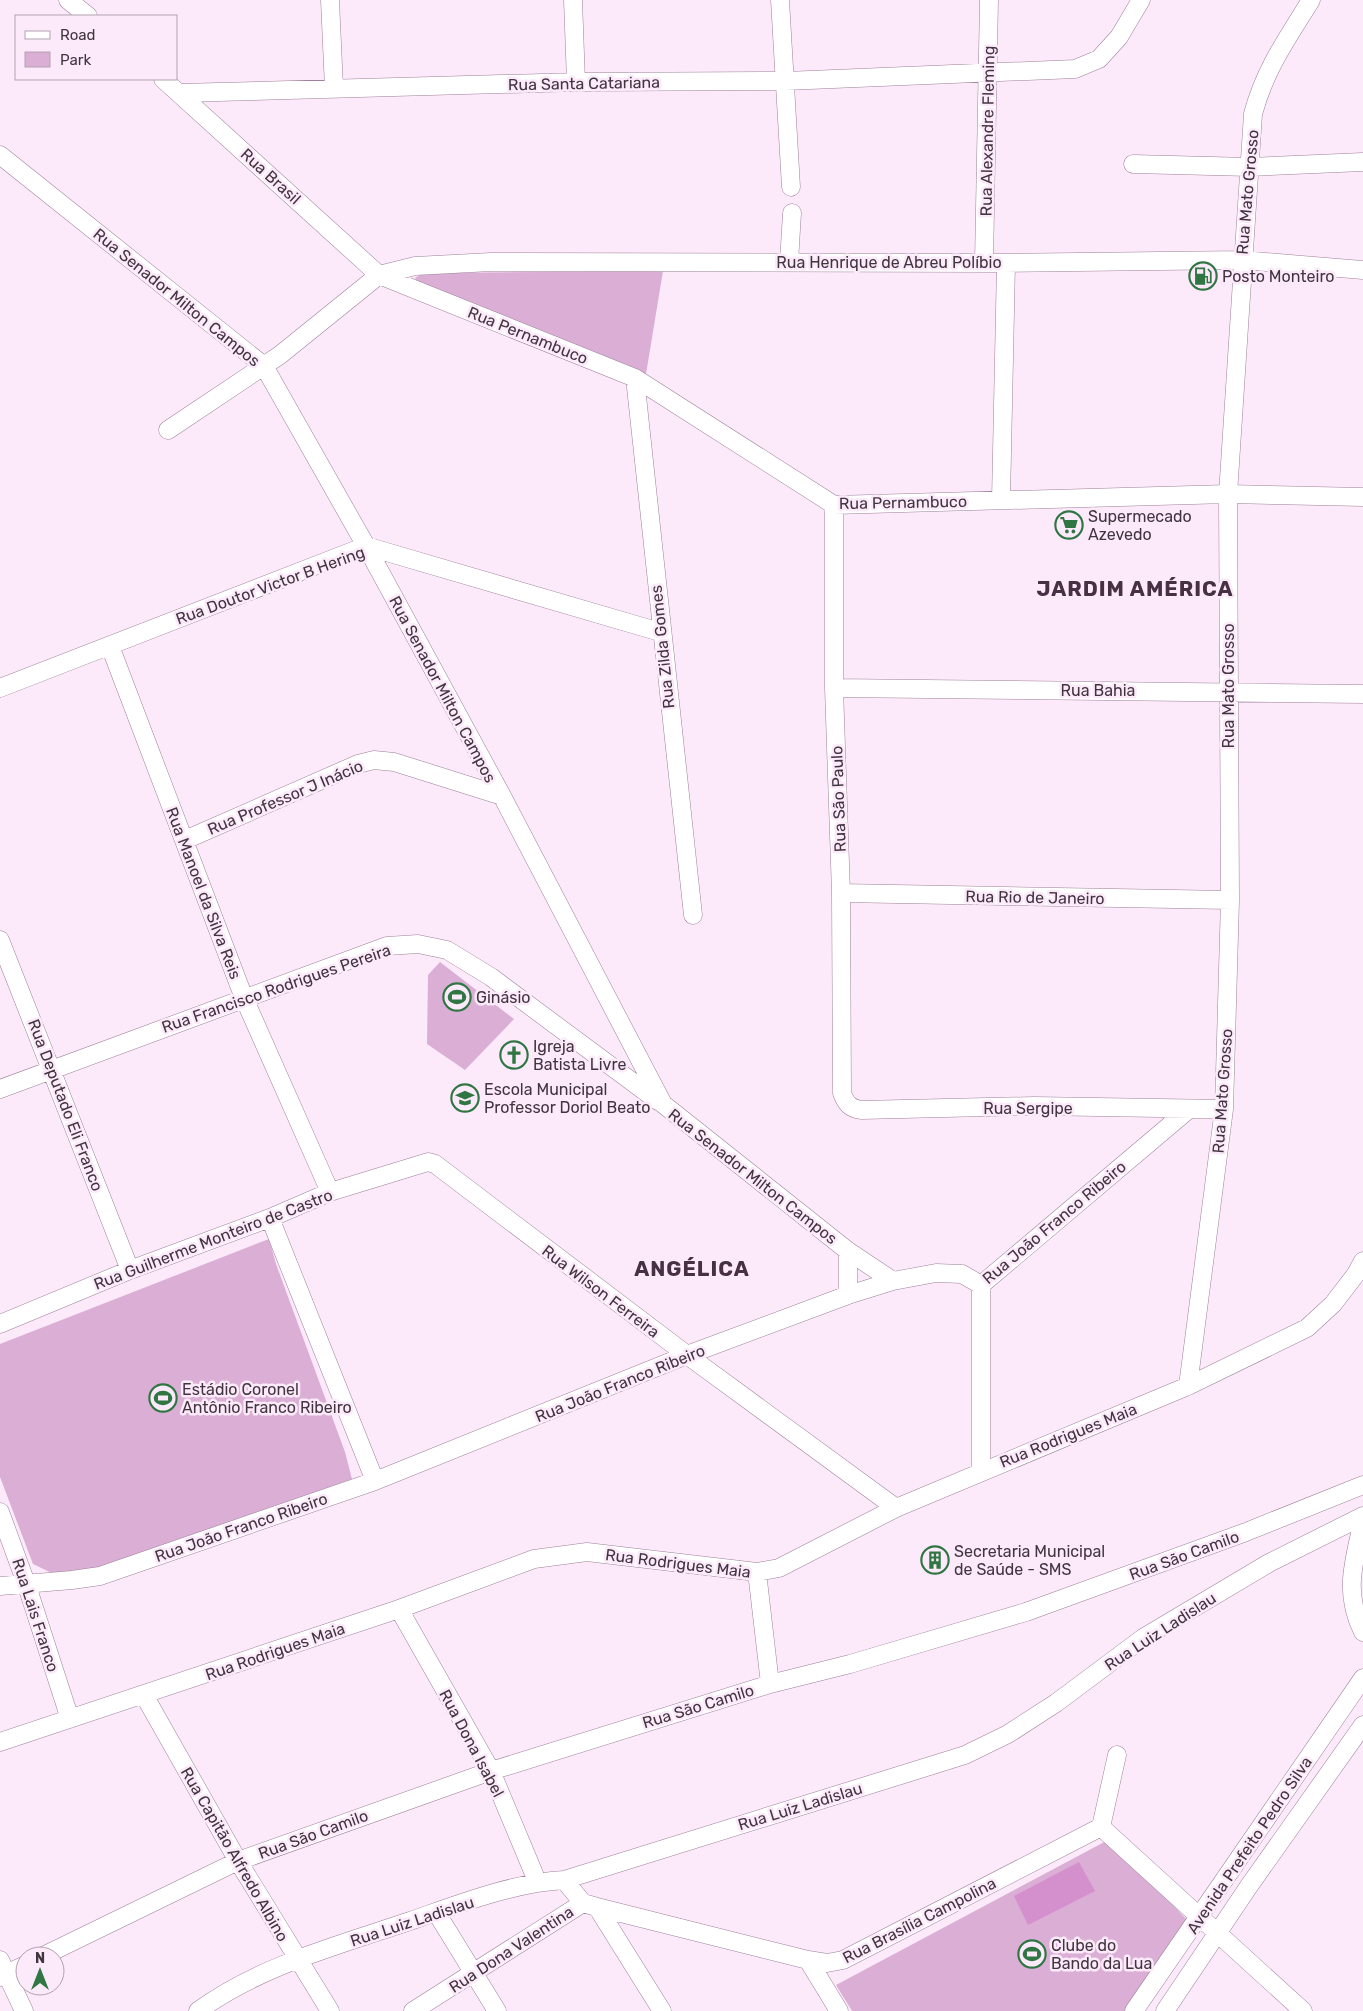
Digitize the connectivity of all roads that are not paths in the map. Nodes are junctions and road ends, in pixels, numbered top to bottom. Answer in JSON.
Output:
{"nodes":[{"id":1,"x":68,"y":0,"type":"edge"},
{"id":2,"x":330,"y":0,"type":"edge"},
{"id":3,"x":573,"y":0,"type":"edge"},
{"id":4,"x":780,"y":0,"type":"edge"},
{"id":5,"x":989,"y":0,"type":"edge"},
{"id":6,"x":1141,"y":0,"type":"edge"},
{"id":7,"x":1311,"y":0,"type":"edge"},
{"id":8,"x":87,"y":15,"type":"edge"},
{"id":9,"x":989,"y":74,"type":"junction"},
{"id":10,"x":164,"y":80,"type":"edge"},
{"id":11,"x":786,"y":81,"type":"junction"},
{"id":12,"x":576,"y":82,"type":"junction"},
{"id":13,"x":334,"y":88,"type":"junction"},
{"id":14,"x":180,"y":93,"type":"junction"},
{"id":15,"x":0,"y":155,"type":"edge"},
{"id":16,"x":1363,"y":162,"type":"edge"},
{"id":17,"x":1133,"y":164,"type":"dead end"},
{"id":18,"x":1250,"y":167,"type":"junction"},
{"id":19,"x":791,"y":187,"type":"dead end"},
{"id":20,"x":792,"y":213,"type":"dead end"},
{"id":21,"x":1242,"y":260,"type":"junction"},
{"id":22,"x":788,"y":262,"type":"junction"},
{"id":23,"x":984,"y":262,"type":"junction"},
{"id":24,"x":1006,"y":263,"type":"junction"},
{"id":25,"x":1363,"y":270,"type":"edge"},
{"id":26,"x":379,"y":275,"type":"junction"},
{"id":27,"x":264,"y":366,"type":"junction"},
{"id":28,"x":635,"y":378,"type":"junction"},
{"id":29,"x":168,"y":430,"type":"dead end"},
{"id":30,"x":1228,"y":494,"type":"junction"},
{"id":31,"x":1363,"y":497,"type":"edge"},
{"id":32,"x":1001,"y":500,"type":"junction"},
{"id":33,"x":834,"y":505,"type":"junction"},
{"id":34,"x":366,"y":546,"type":"junction"},
{"id":35,"x":660,"y":632,"type":"junction"},
{"id":36,"x":110,"y":646,"type":"junction"},
{"id":37,"x":0,"y":688,"type":"edge"},
{"id":38,"x":834,"y":688,"type":"junction"},
{"id":39,"x":1227,"y":692,"type":"junction"},
{"id":40,"x":1363,"y":694,"type":"edge"},
{"id":41,"x":502,"y":796,"type":"junction"},
{"id":42,"x":184,"y":840,"type":"junction"},
{"id":43,"x":841,"y":894,"type":"junction"},
{"id":44,"x":1230,"y":900,"type":"junction"},
{"id":45,"x":693,"y":915,"type":"dead end"},
{"id":46,"x":0,"y":940,"type":"edge"},
{"id":47,"x":244,"y":998,"type":"junction"},
{"id":48,"x":52,"y":1068,"type":"junction"},
{"id":49,"x":0,"y":1089,"type":"edge"},
{"id":50,"x":842,"y":1093,"type":"joint"},
{"id":51,"x":663,"y":1104,"type":"junction"},
{"id":52,"x":1224,"y":1109,"type":"junction"},
{"id":53,"x":1188,"y":1110,"type":"junction"},
{"id":54,"x":428,"y":1162,"type":"joint"},
{"id":55,"x":330,"y":1192,"type":"junction"},
{"id":56,"x":270,"y":1218,"type":"junction"},
{"id":57,"x":848,"y":1251,"type":"junction"},
{"id":58,"x":1363,"y":1261,"type":"edge"},
{"id":59,"x":130,"y":1270,"type":"junction"},
{"id":60,"x":893,"y":1281,"type":"junction"},
{"id":61,"x":981,"y":1286,"type":"junction"},
{"id":62,"x":848,"y":1295,"type":"junction"},
{"id":63,"x":0,"y":1324,"type":"edge"},
{"id":64,"x":686,"y":1356,"type":"junction"},
{"id":65,"x":1188,"y":1386,"type":"junction"},
{"id":66,"x":981,"y":1471,"type":"junction"},
{"id":67,"x":375,"y":1481,"type":"junction"},
{"id":68,"x":1363,"y":1485,"type":"edge"},
{"id":69,"x":896,"y":1508,"type":"junction"},
{"id":70,"x":0,"y":1512,"type":"edge"},
{"id":71,"x":1363,"y":1516,"type":"edge"},
{"id":72,"x":1363,"y":1520,"type":"edge"},
{"id":73,"x":757,"y":1572,"type":"junction"},
{"id":74,"x":26,"y":1583,"type":"junction"},
{"id":75,"x":0,"y":1586,"type":"edge"},
{"id":76,"x":399,"y":1609,"type":"junction"},
{"id":77,"x":1363,"y":1632,"type":"edge"},
{"id":78,"x":1363,"y":1678,"type":"edge"},
{"id":79,"x":770,"y":1684,"type":"junction"},
{"id":80,"x":144,"y":1695,"type":"junction"},
{"id":81,"x":70,"y":1719,"type":"junction"},
{"id":82,"x":1363,"y":1725,"type":"edge"},
{"id":83,"x":0,"y":1742,"type":"edge"},
{"id":84,"x":1117,"y":1755,"type":"dead end"},
{"id":85,"x":491,"y":1771,"type":"junction"},
{"id":86,"x":1101,"y":1826,"type":"junction"},
{"id":87,"x":238,"y":1861,"type":"junction"},
{"id":88,"x":564,"y":1880,"type":"junction"},
{"id":89,"x":537,"y":1881,"type":"junction"},
{"id":90,"x":590,"y":1905,"type":"junction"},
{"id":91,"x":436,"y":1912,"type":"junction"},
{"id":92,"x":1201,"y":1916,"type":"junction"},
{"id":93,"x":1217,"y":1933,"type":"junction"},
{"id":94,"x":64,"y":1946,"type":"edge"},
{"id":95,"x":296,"y":1959,"type":"junction"},
{"id":96,"x":808,"y":1960,"type":"junction"},
{"id":97,"x":15,"y":1967,"type":"edge"},
{"id":98,"x":2,"y":1970,"type":"edge"},
{"id":99,"x":473,"y":1973,"type":"junction"},
{"id":100,"x":24,"y":2011,"type":"edge"},
{"id":101,"x":198,"y":2011,"type":"edge"},
{"id":102,"x":330,"y":2011,"type":"edge"},
{"id":103,"x":413,"y":2011,"type":"edge"},
{"id":104,"x":497,"y":2011,"type":"edge"},
{"id":105,"x":662,"y":2011,"type":"edge"},
{"id":106,"x":839,"y":2011,"type":"edge"},
{"id":107,"x":1134,"y":2011,"type":"edge"},
{"id":108,"x":1165,"y":2011,"type":"edge"},
{"id":109,"x":1304,"y":2011,"type":"edge"}],
"edges":[{"from":1,"to":8,"type":"street"},
{"from":2,"to":13,"type":"street"},
{"from":3,"to":12,"type":"street"},
{"from":4,"to":11,"type":"street"},
{"from":5,"to":9,"type":"street","name":"Rua Alexandre Fleming"},
{"from":6,"to":9,"type":"street","name":"Rua Santa Catariana"},
{"from":7,"to":18,"type":"street","name":"Rua Mato Grosso"},
{"from":9,"to":11,"type":"street","name":"Rua Santa Catariana"},
{"from":9,"to":23,"type":"street","name":"Rua Alexandre Fleming"},
{"from":10,"to":14,"type":"street","name":"Rua Brasil"},
{"from":11,"to":12,"type":"street","name":"Rua Santa Catariana"},
{"from":11,"to":19,"type":"street"},
{"from":12,"to":13,"type":"street","name":"Rua Santa Catariana"},
{"from":13,"to":14,"type":"street","name":"Rua Santa Catariana"},
{"from":14,"to":26,"type":"street","name":"Rua Brasil"},
{"from":15,"to":27,"type":"street","name":"Rua Senador Milton Campos"},
{"from":16,"to":18,"type":"street"},
{"from":17,"to":18,"type":"street"},
{"from":18,"to":21,"type":"street","name":"Rua Mato Grosso"},
{"from":20,"to":22,"type":"street"},
{"from":21,"to":24,"type":"street","name":"Rua Henrique de Abreu Políbio"},
{"from":21,"to":25,"type":"street","name":"Rua Henrique de Abreu Políbio"},
{"from":21,"to":30,"type":"street","name":"Rua Mato Grosso"},
{"from":22,"to":23,"type":"street","name":"Rua Henrique de Abreu Políbio"},
{"from":22,"to":26,"type":"street","name":"Rua Henrique de Abreu Políbio"},
{"from":23,"to":24,"type":"street","name":"Rua Henrique de Abreu Políbio"},
{"from":24,"to":32,"type":"street"},
{"from":26,"to":27,"type":"street"},
{"from":26,"to":28,"type":"street","name":"Rua Pernambuco"},
{"from":27,"to":29,"type":"street"},
{"from":27,"to":34,"type":"street","name":"Rua Senador Milton Campos"},
{"from":28,"to":33,"type":"street","name":"Rua Pernambuco"},
{"from":28,"to":35,"type":"street","name":"Rua Zilda Gomes"},
{"from":30,"to":31,"type":"street","name":"Rua Pernambuco"},
{"from":30,"to":32,"type":"street","name":"Rua Pernambuco"},
{"from":30,"to":39,"type":"street","name":"Rua Mato Grosso"},
{"from":32,"to":33,"type":"street","name":"Rua Pernambuco"},
{"from":33,"to":38,"type":"street","name":"Rua São Paulo"},
{"from":34,"to":35,"type":"street","name":"Rua Doutor Victor B Hering"},
{"from":34,"to":36,"type":"street","name":"Rua Doutor Victor B Hering"},
{"from":34,"to":41,"type":"street","name":"Rua Senador Milton Campos"},
{"from":35,"to":45,"type":"street","name":"Rua Zilda Gomes"},
{"from":36,"to":37,"type":"street","name":"Rua Doutor Victor B Hering"},
{"from":36,"to":42,"type":"street","name":"Rua Manoel da Silva Reis"},
{"from":38,"to":39,"type":"street","name":"Rua Bahia"},
{"from":38,"to":43,"type":"street","name":"Rua São Paulo"},
{"from":39,"to":40,"type":"street","name":"Rua Bahia"},
{"from":39,"to":44,"type":"street","name":"Rua Mato Grosso"},
{"from":41,"to":42,"type":"street","name":"Rua Professor J Inácio"},
{"from":41,"to":51,"type":"street","name":"Rua Senador Milton Campos"},
{"from":42,"to":47,"type":"street","name":"Rua Manoel da Silva Reis"},
{"from":43,"to":44,"type":"street","name":"Rua Rio de Janeiro"},
{"from":43,"to":50,"type":"street","name":"Rua São Paulo"},
{"from":44,"to":52,"type":"street","name":"Rua Mato Grosso"},
{"from":46,"to":48,"type":"street","name":"Rua Deputado Eli Franco"},
{"from":47,"to":48,"type":"street","name":"Rua Francisco Rodrigues Pereira"},
{"from":47,"to":51,"type":"street","name":"Rua Francisco Rodrigues Pereira"},
{"from":47,"to":55,"type":"street","name":"Rua Manoel da Silva Reis"},
{"from":48,"to":49,"type":"street","name":"Rua Francisco Rodrigues Pereira"},
{"from":48,"to":59,"type":"street","name":"Rua Deputado Eli Franco"},
{"from":50,"to":53,"type":"street","name":"Rua Sergipe"},
{"from":51,"to":57,"type":"street","name":"Rua Senador Milton Campos"},
{"from":52,"to":53,"type":"street","name":"Rua Sergipe"},
{"from":52,"to":65,"type":"street","name":"Rua Mato Grosso"},
{"from":53,"to":61,"type":"street","name":"Rua João Franco Ribeiro"},
{"from":54,"to":55,"type":"street","name":"Rua Guilherme Monteiro de Castro"},
{"from":54,"to":64,"type":"street","name":"Rua Wilson Ferreira"},
{"from":55,"to":56,"type":"street","name":"Rua Guilherme Monteiro de Castro"},
{"from":56,"to":59,"type":"street","name":"Rua Guilherme Monteiro de Castro"},
{"from":56,"to":67,"type":"street"},
{"from":57,"to":60,"type":"street","name":"Rua Senador Milton Campos"},
{"from":57,"to":62,"type":"street","name":"Rua Senador Milton Campos"},
{"from":58,"to":65,"type":"street","name":"Rua Rodrigues Maia"},
{"from":59,"to":63,"type":"street","name":"Rua Guilherme Monteiro de Castro"},
{"from":60,"to":61,"type":"street","name":"Rua João Franco Ribeiro"},
{"from":60,"to":62,"type":"street","name":"Rua João Franco Ribeiro"},
{"from":61,"to":66,"type":"street"},
{"from":62,"to":64,"type":"street","name":"Rua João Franco Ribeiro"},
{"from":64,"to":67,"type":"street","name":"Rua João Franco Ribeiro"},
{"from":64,"to":69,"type":"street","name":"Rua Wilson Ferreira"},
{"from":65,"to":66,"type":"street","name":"Rua Rodrigues Maia"},
{"from":66,"to":69,"type":"street","name":"Rua Rodrigues Maia"},
{"from":67,"to":74,"type":"street","name":"Rua João Franco Ribeiro"},
{"from":68,"to":79,"type":"street","name":"Rua São Camilo"},
{"from":69,"to":73,"type":"street","name":"Rua Rodrigues Maia"},
{"from":70,"to":74,"type":"street","name":"Rua Lais Franco"},
{"from":71,"to":88,"type":"street","name":"Rua Luiz Ladislau"},
{"from":72,"to":77,"type":"street"},
{"from":73,"to":76,"type":"street","name":"Rua Rodrigues Maia"},
{"from":73,"to":79,"type":"street"},
{"from":74,"to":75,"type":"street","name":"Rua João Franco Ribeiro"},
{"from":74,"to":81,"type":"street","name":"Rua Lais Franco"},
{"from":76,"to":80,"type":"street","name":"Rua Rodrigues Maia"},
{"from":76,"to":85,"type":"street","name":"Rua Dona Isabel"},
{"from":78,"to":92,"type":"street","name":"Avenida Prefeito Pedro Silva"},
{"from":79,"to":85,"type":"street","name":"Rua São Camilo"},
{"from":80,"to":81,"type":"street","name":"Rua Rodrigues Maia"},
{"from":80,"to":87,"type":"street","name":"Rua Capitão Alfredo Albino"},
{"from":81,"to":83,"type":"street","name":"Rua Rodrigues Maia"},
{"from":82,"to":93,"type":"street","name":"Avenida Prefeito Pedro Silva"},
{"from":84,"to":86,"type":"street"},
{"from":85,"to":87,"type":"street","name":"Rua São Camilo"},
{"from":85,"to":89,"type":"street","name":"Rua Dona Isabel"},
{"from":86,"to":92,"type":"street"},
{"from":86,"to":96,"type":"street","name":"Rua Brasília Campolina"},
{"from":87,"to":94,"type":"street","name":"Rua São Camilo"},
{"from":87,"to":95,"type":"street","name":"Rua Capitão Alfredo Albino"},
{"from":88,"to":89,"type":"street","name":"Rua Luiz Ladislau"},
{"from":88,"to":90,"type":"street"},
{"from":89,"to":91,"type":"street","name":"Rua Luiz Ladislau"},
{"from":90,"to":96,"type":"street","name":"Rua Brasília Campolina"},
{"from":90,"to":99,"type":"street","name":"Rua Dona Valentina"},
{"from":90,"to":105,"type":"street"},
{"from":91,"to":95,"type":"street","name":"Rua Luiz Ladislau"},
{"from":91,"to":99,"type":"street"},
{"from":92,"to":93,"type":"street"},
{"from":92,"to":107,"type":"street","name":"Avenida Prefeito Pedro Silva"},
{"from":93,"to":108,"type":"street","name":"Avenida Prefeito Pedro Silva"},
{"from":93,"to":109,"type":"street"},
{"from":95,"to":101,"type":"street","name":"Rua Luiz Ladislau"},
{"from":95,"to":102,"type":"street","name":"Rua Capitão Alfredo Albino"},
{"from":96,"to":106,"type":"street"},
{"from":97,"to":98,"type":"street"},
{"from":98,"to":100,"type":"street"},
{"from":99,"to":103,"type":"street","name":"Rua Dona Valentina"},
{"from":99,"to":104,"type":"street"}]}
